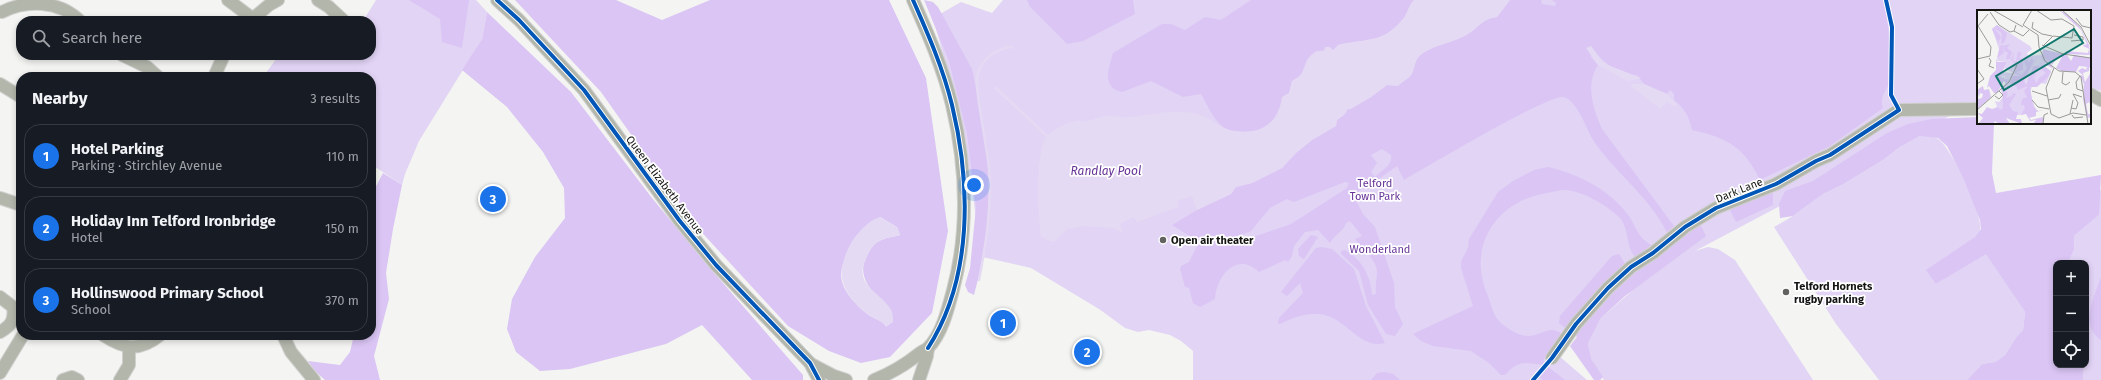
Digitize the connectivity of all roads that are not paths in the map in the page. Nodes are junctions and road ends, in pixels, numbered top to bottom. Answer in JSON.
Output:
{"nodes":[{"id":1,"x":228,"y":0,"type":"edge"},
{"id":2,"x":278,"y":0,"type":"edge"},
{"id":3,"x":318,"y":0,"type":"edge"},
{"id":4,"x":913,"y":0,"type":"edge"},
{"id":5,"x":498,"y":1,"type":"edge"},
{"id":6,"x":2,"y":12,"type":"dead end"},
{"id":7,"x":73,"y":16,"type":"edge"},
{"id":8,"x":246,"y":16,"type":"edge"},
{"id":9,"x":256,"y":16,"type":"edge"},
{"id":10,"x":338,"y":16,"type":"edge"},
{"id":11,"x":132,"y":60,"type":"edge"},
{"id":12,"x":222,"y":60,"type":"edge"},
{"id":13,"x":152,"y":72,"type":"edge"},
{"id":14,"x":216,"y":72,"type":"edge"},
{"id":15,"x":0,"y":84,"type":"edge"},
{"id":16,"x":16,"y":94,"type":"edge"},
{"id":17,"x":2091,"y":95,"type":"edge"},
{"id":18,"x":2101,"y":100,"type":"edge"},
{"id":19,"x":1977,"y":108,"type":"edge"},
{"id":20,"x":0,"y":198,"type":"edge"},
{"id":21,"x":16,"y":203,"type":"edge"},
{"id":22,"x":0,"y":297,"type":"edge"},
{"id":23,"x":0,"y":332,"type":"edge"},
{"id":24,"x":20,"y":340,"type":"edge"},
{"id":25,"x":111,"y":340,"type":"edge"},
{"id":26,"x":151,"y":340,"type":"edge"},
{"id":27,"x":285,"y":340,"type":"edge"},
{"id":28,"x":129,"y":348,"type":"junction"},
{"id":29,"x":928,"y":348,"type":"junction"},
{"id":30,"x":1552,"y":358,"type":"dead end"},
{"id":31,"x":810,"y":363,"type":"junction"},
{"id":32,"x":0,"y":373,"type":"edge"},
{"id":33,"x":62,"y":380,"type":"edge"},
{"id":34,"x":78,"y":380,"type":"edge"},
{"id":35,"x":120,"y":380,"type":"edge"},
{"id":36,"x":314,"y":380,"type":"edge"},
{"id":37,"x":819,"y":380,"type":"edge"},
{"id":38,"x":846,"y":380,"type":"edge"},
{"id":39,"x":874,"y":380,"type":"edge"},
{"id":40,"x":919,"y":380,"type":"edge"}],
"edges":[{"from":1,"to":8,"type":"street"},
{"from":2,"to":9,"type":"street"},
{"from":3,"to":10,"type":"street"},
{"from":4,"to":29,"type":"street"},
{"from":5,"to":31,"type":"street","name":"Queen Elizabeth Avenue"},
{"from":6,"to":7,"type":"street"},
{"from":11,"to":13,"type":"street"},
{"from":12,"to":14,"type":"street"},
{"from":15,"to":16,"type":"street"},
{"from":17,"to":18,"type":"street"},
{"from":19,"to":30,"type":"street","name":"Dark Lane"},
{"from":20,"to":21,"type":"street"},
{"from":22,"to":23,"type":"street"},
{"from":24,"to":32,"type":"street"},
{"from":25,"to":28,"type":"street"},
{"from":26,"to":28,"type":"street"},
{"from":27,"to":36,"type":"street"},
{"from":28,"to":35,"type":"street"},
{"from":29,"to":39,"type":"street"},
{"from":29,"to":40,"type":"street"},
{"from":31,"to":37,"type":"street","name":"Queen Elizabeth Avenue"},
{"from":31,"to":38,"type":"street","name":"Queen Elizabeth Avenue"},
{"from":33,"to":34,"type":"street"}]}
